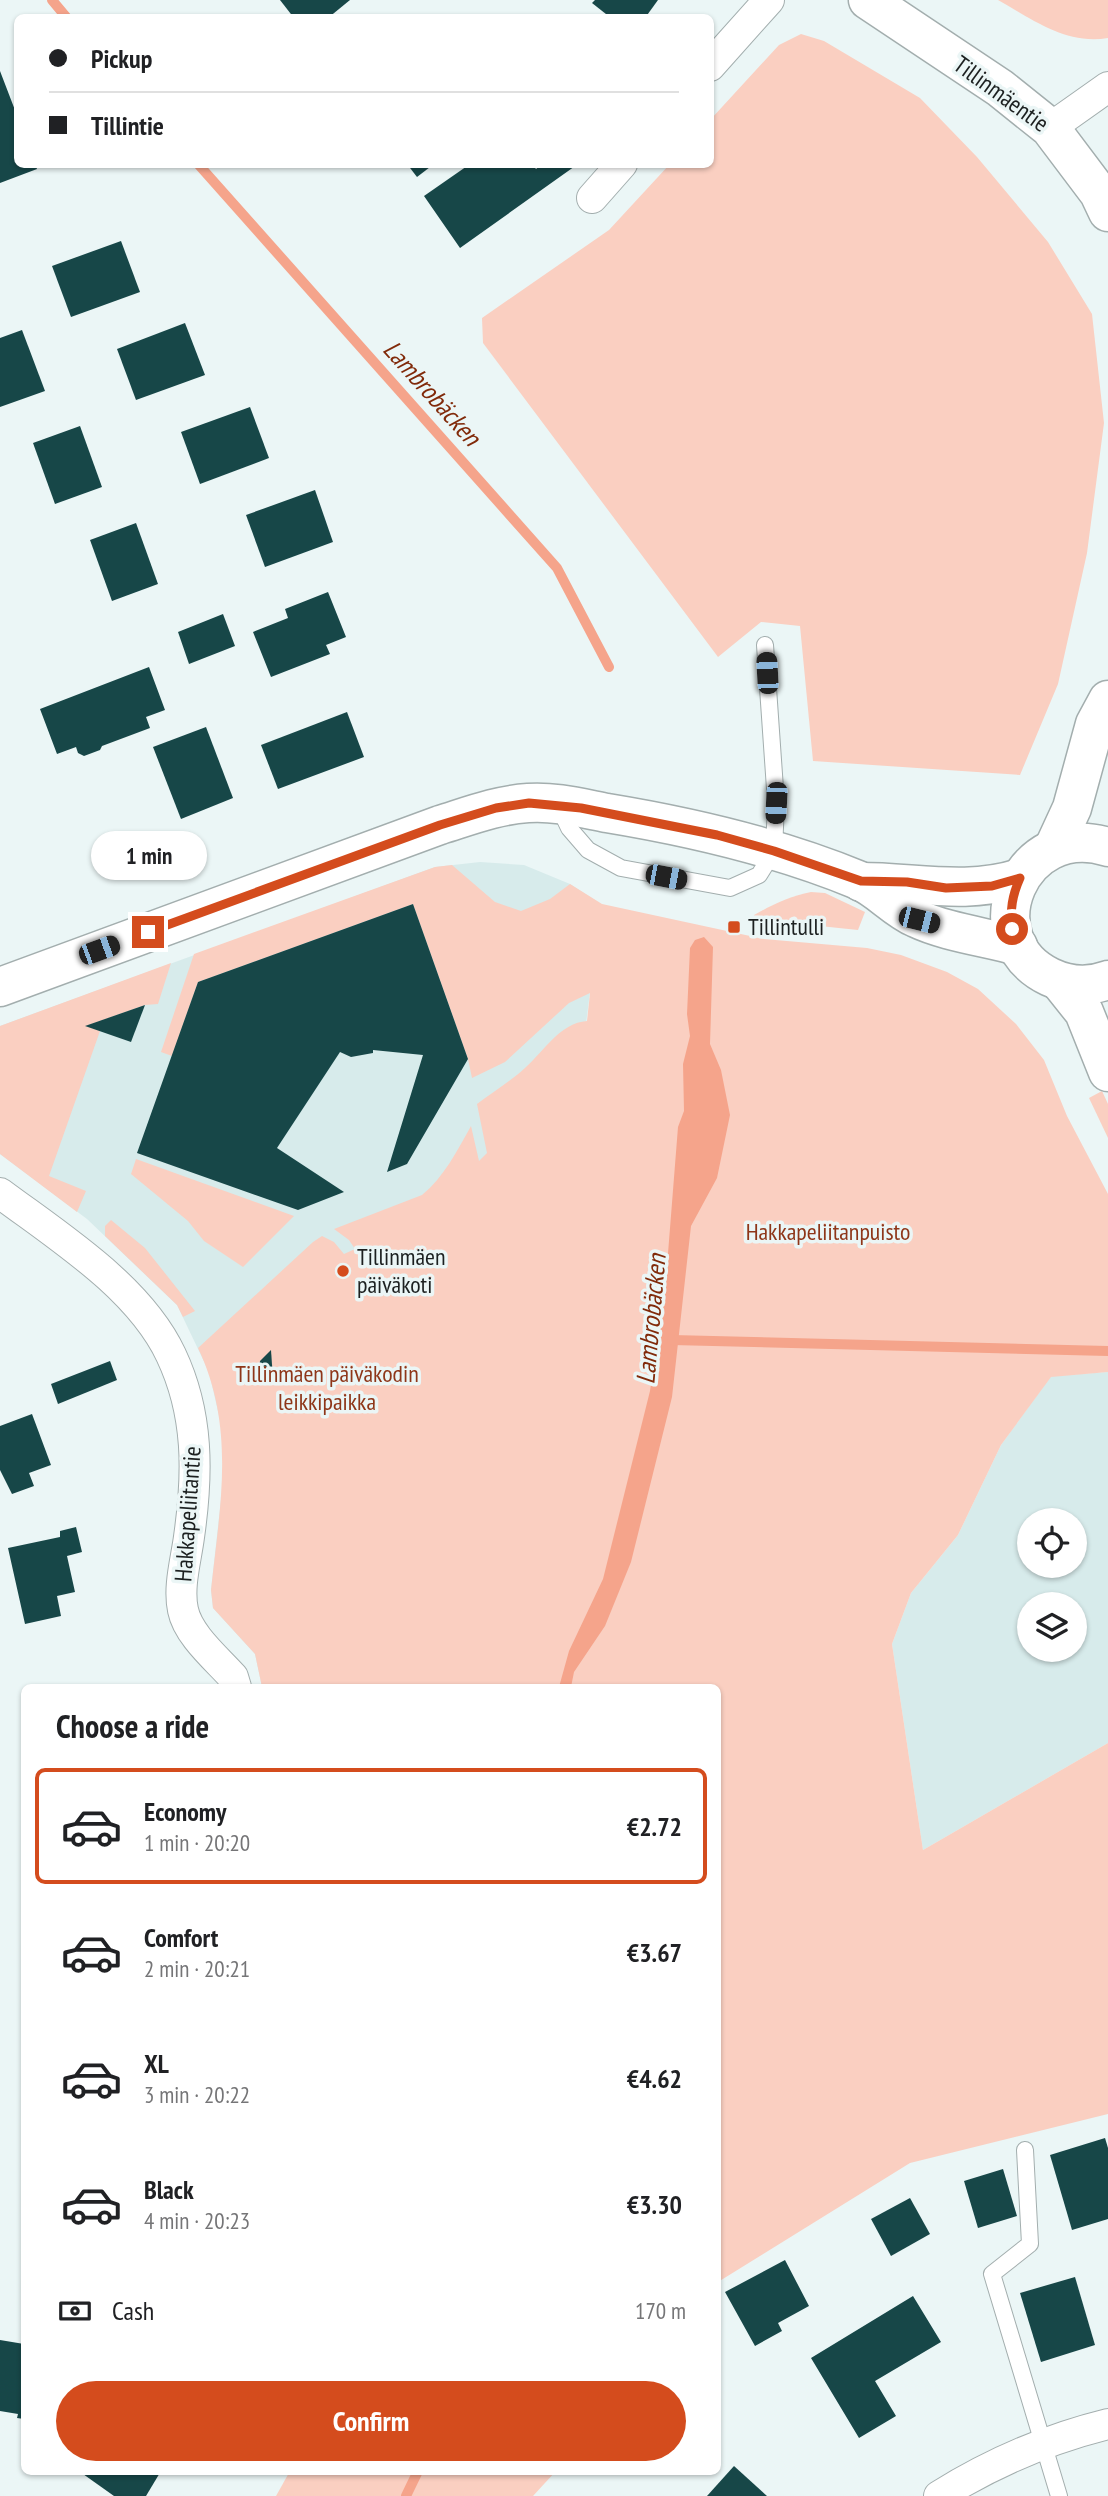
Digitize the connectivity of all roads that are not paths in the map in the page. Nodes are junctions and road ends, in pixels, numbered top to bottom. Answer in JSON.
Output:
{"nodes":[{"id":1,"x":769,"y":0,"type":"edge"},
{"id":2,"x":868,"y":0,"type":"edge"},
{"id":3,"x":714,"y":62,"type":"edge"},
{"id":4,"x":1108,"y":88,"type":"edge"},
{"id":5,"x":1050,"y":128,"type":"junction"},
{"id":6,"x":618,"y":168,"type":"edge"},
{"id":7,"x":1105,"y":195,"type":"edge"},
{"id":8,"x":592,"y":198,"type":"dead end"},
{"id":9,"x":765,"y":645,"type":"dead end"},
{"id":10,"x":1108,"y":700,"type":"edge"},
{"id":11,"x":558,"y":804,"type":"junction"},
{"id":12,"x":1054,"y":847,"type":"junction"},
{"id":13,"x":1108,"y":847,"type":"edge"},
{"id":14,"x":774,"y":851,"type":"junction"},
{"id":15,"x":1020,"y":878,"type":"junction"},
{"id":16,"x":861,"y":881,"type":"junction"},
{"id":17,"x":1018,"y":946,"type":"junction"},
{"id":18,"x":1108,"y":980,"type":"edge"},
{"id":19,"x":1060,"y":982,"type":"junction"},
{"id":20,"x":0,"y":987,"type":"edge"},
{"id":21,"x":1108,"y":1072,"type":"edge"},
{"id":22,"x":0,"y":1193,"type":"edge"},
{"id":23,"x":235,"y":1684,"type":"edge"},
{"id":24,"x":1026,"y":2150,"type":"dead end"},
{"id":25,"x":1108,"y":2424,"type":"edge"},
{"id":26,"x":1043,"y":2444,"type":"junction"},
{"id":27,"x":939,"y":2496,"type":"edge"},
{"id":28,"x":1059,"y":2496,"type":"edge"}],
"edges":[{"from":1,"to":3,"type":"street"},
{"from":2,"to":5,"type":"street","name":"Tillinmäentie"},
{"from":4,"to":5,"type":"street"},
{"from":5,"to":7,"type":"street","name":"Tillinmäentie"},
{"from":6,"to":8,"type":"street"},
{"from":9,"to":14,"type":"lane"},
{"from":10,"to":12,"type":"street"},
{"from":11,"to":14,"type":"street"},
{"from":11,"to":14,"type":"lane"},
{"from":11,"to":20,"type":"street"},
{"from":12,"to":13,"type":"street"},
{"from":12,"to":15,"type":"street"},
{"from":14,"to":16,"type":"street"},
{"from":15,"to":16,"type":"street"},
{"from":15,"to":17,"type":"street"},
{"from":16,"to":17,"type":"street"},
{"from":17,"to":19,"type":"street"},
{"from":18,"to":19,"type":"street"},
{"from":19,"to":21,"type":"street"},
{"from":22,"to":23,"type":"street","name":"Hakkapeliitantie"},
{"from":24,"to":26,"type":"lane"},
{"from":25,"to":26,"type":"street"},
{"from":26,"to":27,"type":"street"},
{"from":26,"to":28,"type":"lane"}]}
